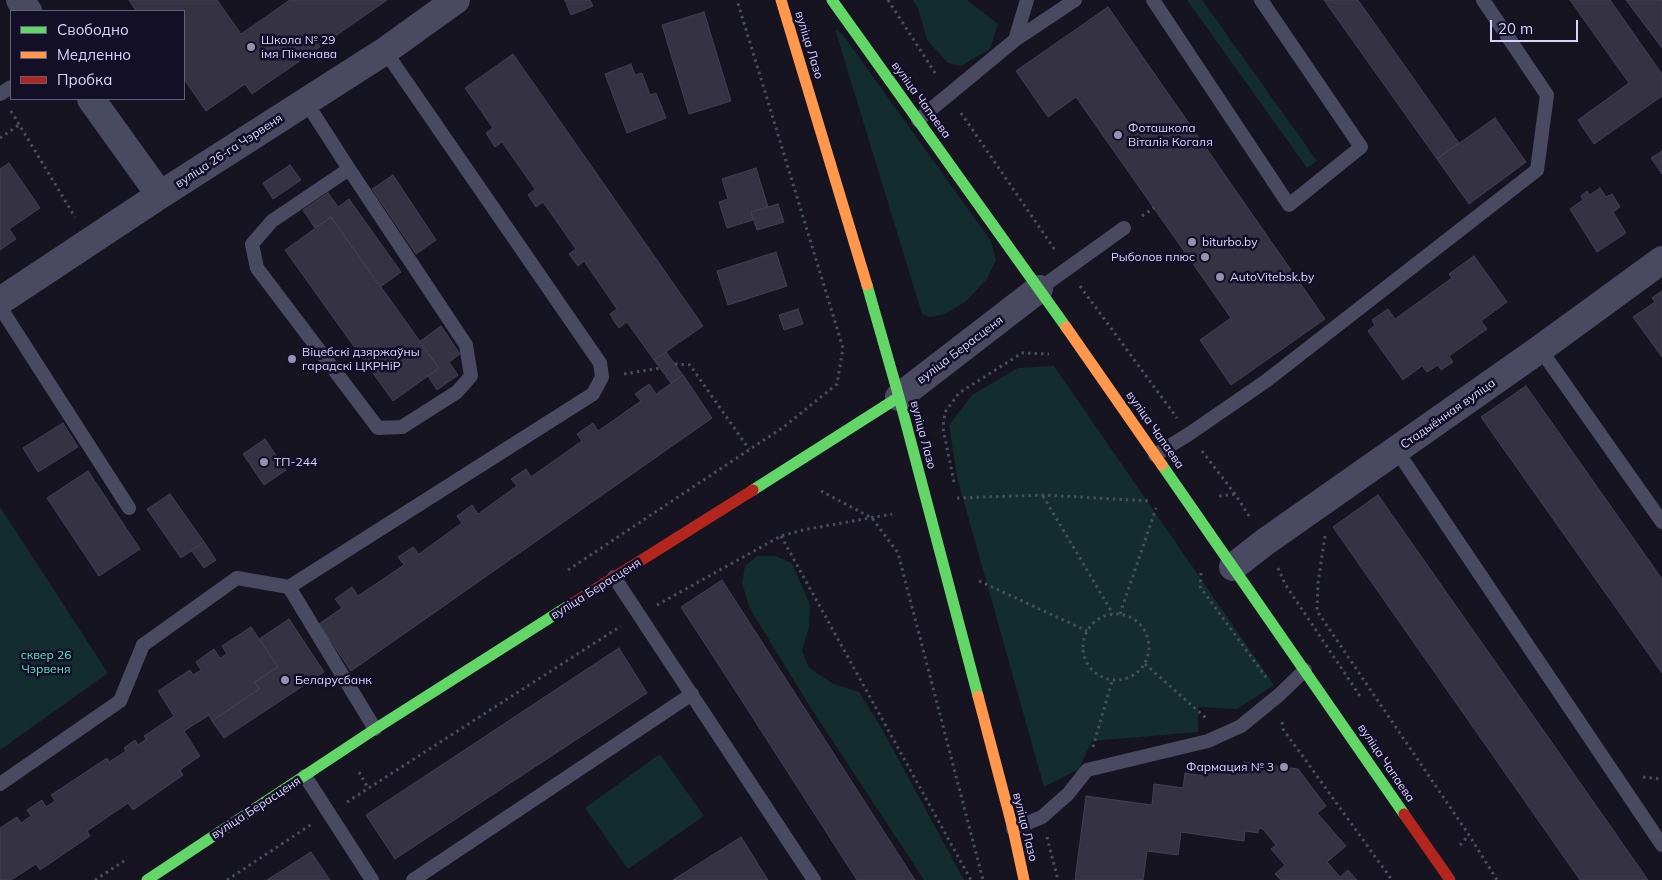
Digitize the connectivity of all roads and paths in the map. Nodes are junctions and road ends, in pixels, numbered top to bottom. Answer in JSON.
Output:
{"nodes":[{"id":1,"x":456,"y":0,"type":"edge"},
{"id":2,"x":737,"y":0,"type":"edge"},
{"id":3,"x":781,"y":0,"type":"edge"},
{"id":4,"x":832,"y":0,"type":"edge"},
{"id":5,"x":1028,"y":0,"type":"edge"},
{"id":6,"x":1075,"y":0,"type":"edge"},
{"id":7,"x":1153,"y":0,"type":"edge"},
{"id":8,"x":1261,"y":0,"type":"edge"},
{"id":9,"x":1483,"y":0,"type":"edge"},
{"id":10,"x":1015,"y":40,"type":"junction"},
{"id":11,"x":385,"y":51,"type":"junction"},
{"id":12,"x":4,"y":91,"type":"edge"},
{"id":13,"x":92,"y":100,"type":"edge"},
{"id":14,"x":306,"y":102,"type":"junction"},
{"id":15,"x":918,"y":120,"type":"junction"},
{"id":16,"x":19,"y":125,"type":"junction"},
{"id":17,"x":0,"y":138,"type":"edge"},
{"id":18,"x":349,"y":169,"type":"junction"},
{"id":19,"x":160,"y":195,"type":"junction"},
{"id":20,"x":1154,"y":208,"type":"dead end"},
{"id":21,"x":1138,"y":219,"type":"dead end"},
{"id":22,"x":79,"y":224,"type":"dead end"},
{"id":23,"x":1124,"y":228,"type":"dead end"},
{"id":24,"x":1662,"y":260,"type":"edge"},
{"id":25,"x":1039,"y":289,"type":"junction"},
{"id":26,"x":0,"y":301,"type":"edge"},
{"id":27,"x":0,"y":307,"type":"edge"},
{"id":28,"x":1540,"y":349,"type":"junction"},
{"id":29,"x":1058,"y":354,"type":"dead end"},
{"id":30,"x":675,"y":364,"type":"dead end"},
{"id":31,"x":660,"y":368,"type":"dead end"},
{"id":32,"x":602,"y":377,"type":"junction"},
{"id":33,"x":899,"y":397,"type":"junction"},
{"id":34,"x":749,"y":449,"type":"junction"},
{"id":35,"x":1397,"y":451,"type":"junction"},
{"id":36,"x":1155,"y":455,"type":"junction"},
{"id":37,"x":821,"y":491,"type":"dead end"},
{"id":38,"x":1235,"y":494,"type":"dead end"},
{"id":39,"x":1043,"y":495,"type":"junction"},
{"id":40,"x":1332,"y":495,"type":"junction"},
{"id":41,"x":1218,"y":496,"type":"dead end"},
{"id":42,"x":129,"y":508,"type":"dead end"},
{"id":43,"x":892,"y":514,"type":"dead end"},
{"id":44,"x":872,"y":518,"type":"junction"},
{"id":45,"x":1662,"y":522,"type":"edge"},
{"id":46,"x":781,"y":536,"type":"junction"},
{"id":47,"x":1202,"y":566,"type":"dead end"},
{"id":48,"x":1233,"y":567,"type":"junction"},
{"id":49,"x":567,"y":570,"type":"dead end"},
{"id":50,"x":614,"y":577,"type":"junction"},
{"id":51,"x":979,"y":580,"type":"dead end"},
{"id":52,"x":289,"y":587,"type":"junction"},
{"id":53,"x":639,"y":614,"type":"junction"},
{"id":54,"x":1113,"y":614,"type":"junction"},
{"id":55,"x":1120,"y":614,"type":"junction"},
{"id":56,"x":1086,"y":631,"type":"junction"},
{"id":57,"x":1145,"y":664,"type":"junction"},
{"id":58,"x":1305,"y":670,"type":"junction"},
{"id":59,"x":1112,"y":681,"type":"junction"},
{"id":60,"x":692,"y":694,"type":"junction"},
{"id":61,"x":1279,"y":695,"type":"junction"},
{"id":62,"x":1241,"y":726,"type":"junction"},
{"id":63,"x":375,"y":729,"type":"junction"},
{"id":64,"x":1283,"y":729,"type":"junction"},
{"id":65,"x":1087,"y":770,"type":"junction"},
{"id":66,"x":359,"y":771,"type":"dead end"},
{"id":67,"x":305,"y":776,"type":"junction"},
{"id":68,"x":0,"y":784,"type":"edge"},
{"id":69,"x":368,"y":788,"type":"junction"},
{"id":70,"x":329,"y":814,"type":"junction"},
{"id":71,"x":1012,"y":829,"type":"junction"},
{"id":72,"x":1469,"y":835,"type":"junction"},
{"id":73,"x":1460,"y":845,"type":"dead end"},
{"id":74,"x":1662,"y":845,"type":"edge"},
{"id":75,"x":128,"y":859,"type":"dead end"},
{"id":76,"x":95,"y":880,"type":"edge"},
{"id":77,"x":147,"y":880,"type":"edge"},
{"id":78,"x":227,"y":880,"type":"edge"},
{"id":79,"x":372,"y":880,"type":"edge"},
{"id":80,"x":413,"y":880,"type":"edge"},
{"id":81,"x":814,"y":880,"type":"edge"},
{"id":82,"x":970,"y":880,"type":"edge"},
{"id":83,"x":983,"y":880,"type":"edge"},
{"id":84,"x":1024,"y":880,"type":"edge"},
{"id":85,"x":1392,"y":880,"type":"edge"},
{"id":86,"x":1450,"y":880,"type":"edge"},
{"id":87,"x":1497,"y":880,"type":"edge"}],
"edges":[{"from":1,"to":11,"type":"street","name":"вуліца 26-га Чэрвеня"},
{"from":2,"to":34,"type":"path"},
{"from":3,"to":33,"type":"street","name":"вуліца Лазо"},
{"from":4,"to":15,"type":"street","name":"вуліца Чапаева"},
{"from":5,"to":10,"type":"lane"},
{"from":6,"to":10,"type":"lane"},
{"from":7,"to":8,"type":"lane"},
{"from":9,"to":36,"type":"lane"},
{"from":10,"to":15,"type":"lane"},
{"from":11,"to":14,"type":"street","name":"вуліца 26-га Чэрвеня"},
{"from":11,"to":32,"type":"lane"},
{"from":12,"to":16,"type":"path"},
{"from":13,"to":19,"type":"street"},
{"from":14,"to":18,"type":"lane"},
{"from":14,"to":19,"type":"street","name":"вуліца 26-га Чэрвеня"},
{"from":15,"to":25,"type":"street","name":"вуліца Чапаева"},
{"from":16,"to":17,"type":"path"},
{"from":16,"to":22,"type":"path"},
{"from":18,"to":18,"type":"lane"},
{"from":19,"to":26,"type":"street","name":"вуліца 26-га Чэрвеня"},
{"from":20,"to":21,"type":"path"},
{"from":23,"to":25,"type":"lane"},
{"from":24,"to":28,"type":"street","name":"Стадыённая вуліца"},
{"from":25,"to":33,"type":"street","name":"вуліца Берасценя"},
{"from":25,"to":36,"type":"street","name":"вуліца Чапаева"},
{"from":27,"to":42,"type":"lane"},
{"from":28,"to":35,"type":"street","name":"Стадыённая вуліца"},
{"from":28,"to":45,"type":"lane"},
{"from":29,"to":39,"type":"path"},
{"from":30,"to":34,"type":"path"},
{"from":31,"to":32,"type":"path"},
{"from":32,"to":52,"type":"lane"},
{"from":33,"to":50,"type":"street","name":"вуліца Берасценя"},
{"from":33,"to":71,"type":"street","name":"вуліца Лазо"},
{"from":34,"to":49,"type":"path"},
{"from":35,"to":40,"type":"street","name":"Стадыённая вуліца"},
{"from":35,"to":74,"type":"lane"},
{"from":36,"to":48,"type":"street","name":"вуліца Чапаева"},
{"from":37,"to":44,"type":"path"},
{"from":38,"to":41,"type":"path"},
{"from":39,"to":54,"type":"path"},
{"from":39,"to":55,"type":"path"},
{"from":40,"to":48,"type":"street","name":"Стадыённая вуліца"},
{"from":40,"to":72,"type":"path"},
{"from":43,"to":44,"type":"path"},
{"from":44,"to":46,"type":"path"},
{"from":44,"to":83,"type":"path"},
{"from":46,"to":53,"type":"path"},
{"from":46,"to":82,"type":"path"},
{"from":47,"to":61,"type":"path"},
{"from":48,"to":58,"type":"street","name":"вуліца Чапаева"},
{"from":50,"to":53,"type":"lane"},
{"from":50,"to":63,"type":"street","name":"вуліца Берасценя"},
{"from":51,"to":56,"type":"path"},
{"from":52,"to":63,"type":"lane"},
{"from":52,"to":68,"type":"lane"},
{"from":53,"to":60,"type":"lane"},
{"from":53,"to":69,"type":"path"},
{"from":54,"to":55,"type":"path"},
{"from":54,"to":56,"type":"path"},
{"from":55,"to":57,"type":"path"},
{"from":56,"to":59,"type":"path"},
{"from":57,"to":59,"type":"path"},
{"from":57,"to":62,"type":"path"},
{"from":58,"to":61,"type":"lane"},
{"from":58,"to":86,"type":"street","name":"вуліца Чапаева"},
{"from":59,"to":65,"type":"path"},
{"from":60,"to":80,"type":"lane"},
{"from":60,"to":81,"type":"lane"},
{"from":61,"to":62,"type":"lane"},
{"from":61,"to":64,"type":"path"},
{"from":62,"to":64,"type":"path"},
{"from":62,"to":65,"type":"lane"},
{"from":63,"to":67,"type":"street","name":"вуліца Берасценя"},
{"from":64,"to":85,"type":"path"},
{"from":65,"to":71,"type":"lane"},
{"from":66,"to":69,"type":"path"},
{"from":67,"to":70,"type":"lane"},
{"from":67,"to":77,"type":"street","name":"вуліца Берасценя"},
{"from":69,"to":70,"type":"path"},
{"from":70,"to":78,"type":"path"},
{"from":70,"to":79,"type":"lane"},
{"from":71,"to":84,"type":"street","name":"вуліца Лазо"},
{"from":72,"to":73,"type":"path"},
{"from":72,"to":87,"type":"path"},
{"from":75,"to":76,"type":"path"}]}
